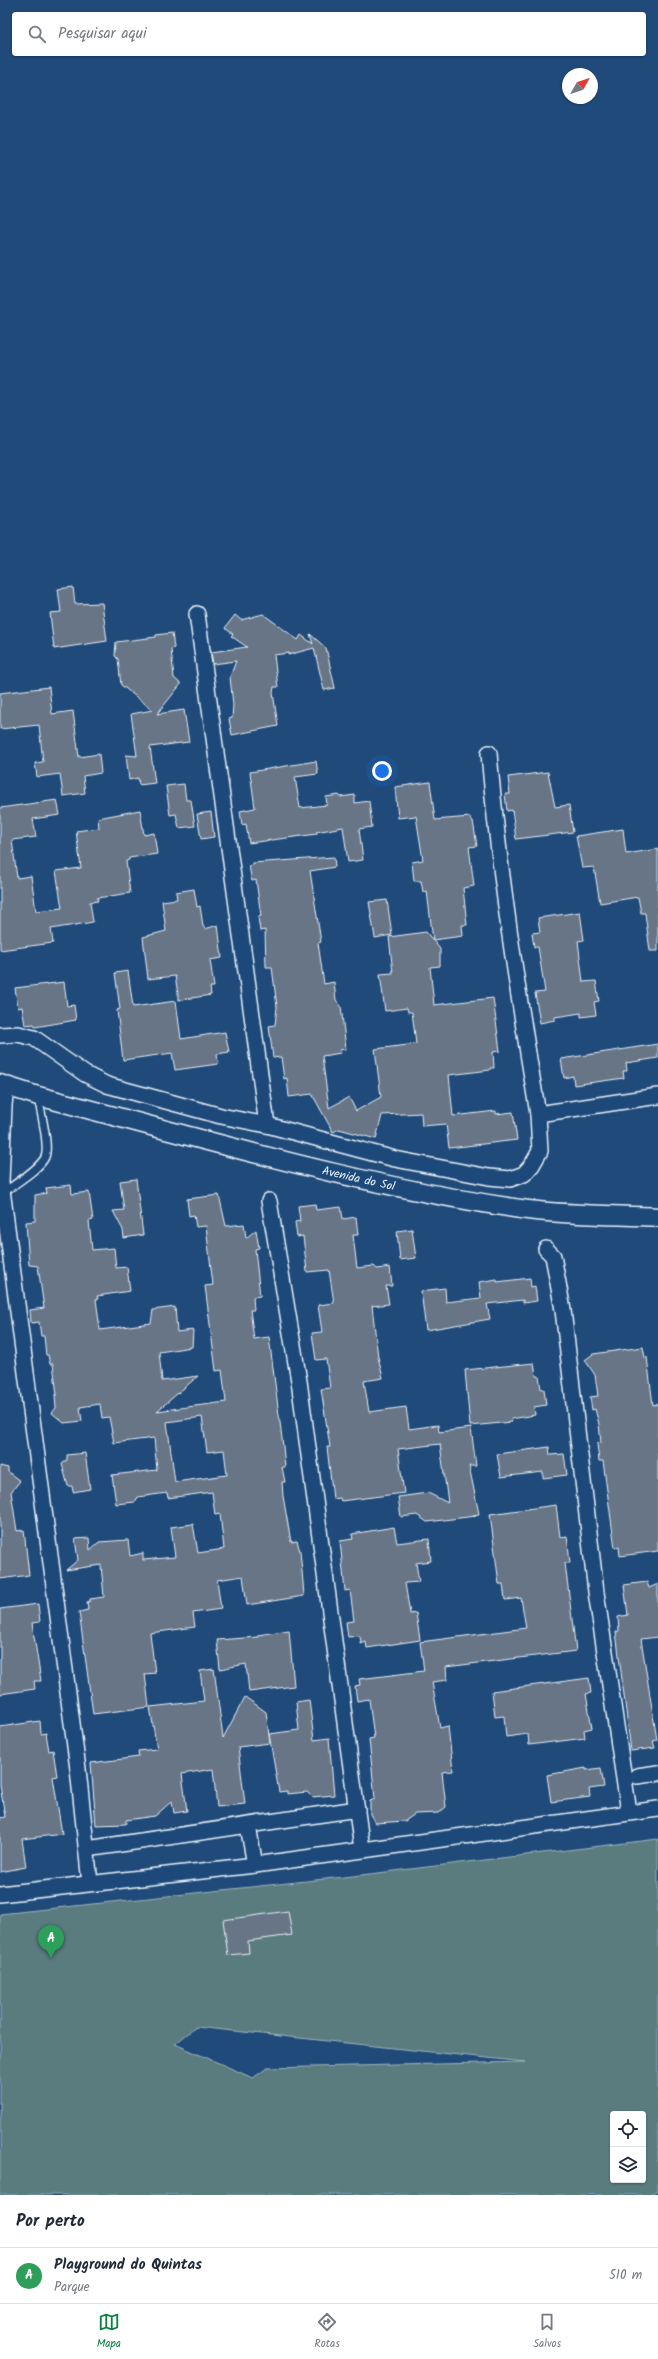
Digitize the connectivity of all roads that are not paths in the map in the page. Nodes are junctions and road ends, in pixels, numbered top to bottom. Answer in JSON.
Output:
{"nodes":[{"id":1,"x":197,"y":614,"type":"dead end"},
{"id":2,"x":488,"y":753,"type":"dead end"},
{"id":3,"x":0,"y":1035,"type":"edge"},
{"id":4,"x":3,"y":1085,"type":"edge"},
{"id":5,"x":38,"y":1096,"type":"junction"},
{"id":6,"x":658,"y":1096,"type":"edge"},
{"id":7,"x":2,"y":1106,"type":"edge"},
{"id":8,"x":538,"y":1114,"type":"junction"},
{"id":9,"x":267,"y":1125,"type":"junction"},
{"id":10,"x":1,"y":1185,"type":"edge"},
{"id":11,"x":269,"y":1202,"type":"dead end"},
{"id":12,"x":658,"y":1216,"type":"edge"},
{"id":13,"x":546,"y":1249,"type":"dead end"},
{"id":14,"x":658,"y":1774,"type":"edge"},
{"id":15,"x":637,"y":1776,"type":"dead end"},
{"id":16,"x":357,"y":1809,"type":"junction"},
{"id":17,"x":658,"y":1809,"type":"edge"},
{"id":18,"x":629,"y":1812,"type":"junction"},
{"id":19,"x":248,"y":1826,"type":"junction"},
{"id":20,"x":87,"y":1849,"type":"junction"},
{"id":21,"x":362,"y":1849,"type":"junction"},
{"id":22,"x":255,"y":1865,"type":"junction"},
{"id":23,"x":90,"y":1883,"type":"junction"},
{"id":24,"x":0,"y":1894,"type":"edge"}],
"edges":[{"from":1,"to":9,"type":"street"},
{"from":2,"to":8,"type":"street"},
{"from":3,"to":9,"type":"street"},
{"from":4,"to":5,"type":"street","name":"Avenida do Sol"},
{"from":4,"to":7,"type":"street"},
{"from":5,"to":10,"type":"lane"},
{"from":5,"to":12,"type":"street","name":"Avenida do Sol"},
{"from":6,"to":8,"type":"street"},
{"from":7,"to":10,"type":"street"},
{"from":8,"to":9,"type":"street"},
{"from":10,"to":20,"type":"street"},
{"from":11,"to":16,"type":"street"},
{"from":13,"to":18,"type":"street"},
{"from":14,"to":15,"type":"street"},
{"from":16,"to":19,"type":"street"},
{"from":16,"to":21,"type":"street"},
{"from":17,"to":18,"type":"street"},
{"from":18,"to":21,"type":"street"},
{"from":19,"to":20,"type":"street"},
{"from":19,"to":22,"type":"street"},
{"from":20,"to":23,"type":"street"},
{"from":21,"to":22,"type":"street"},
{"from":22,"to":23,"type":"street"},
{"from":23,"to":24,"type":"street"}]}
